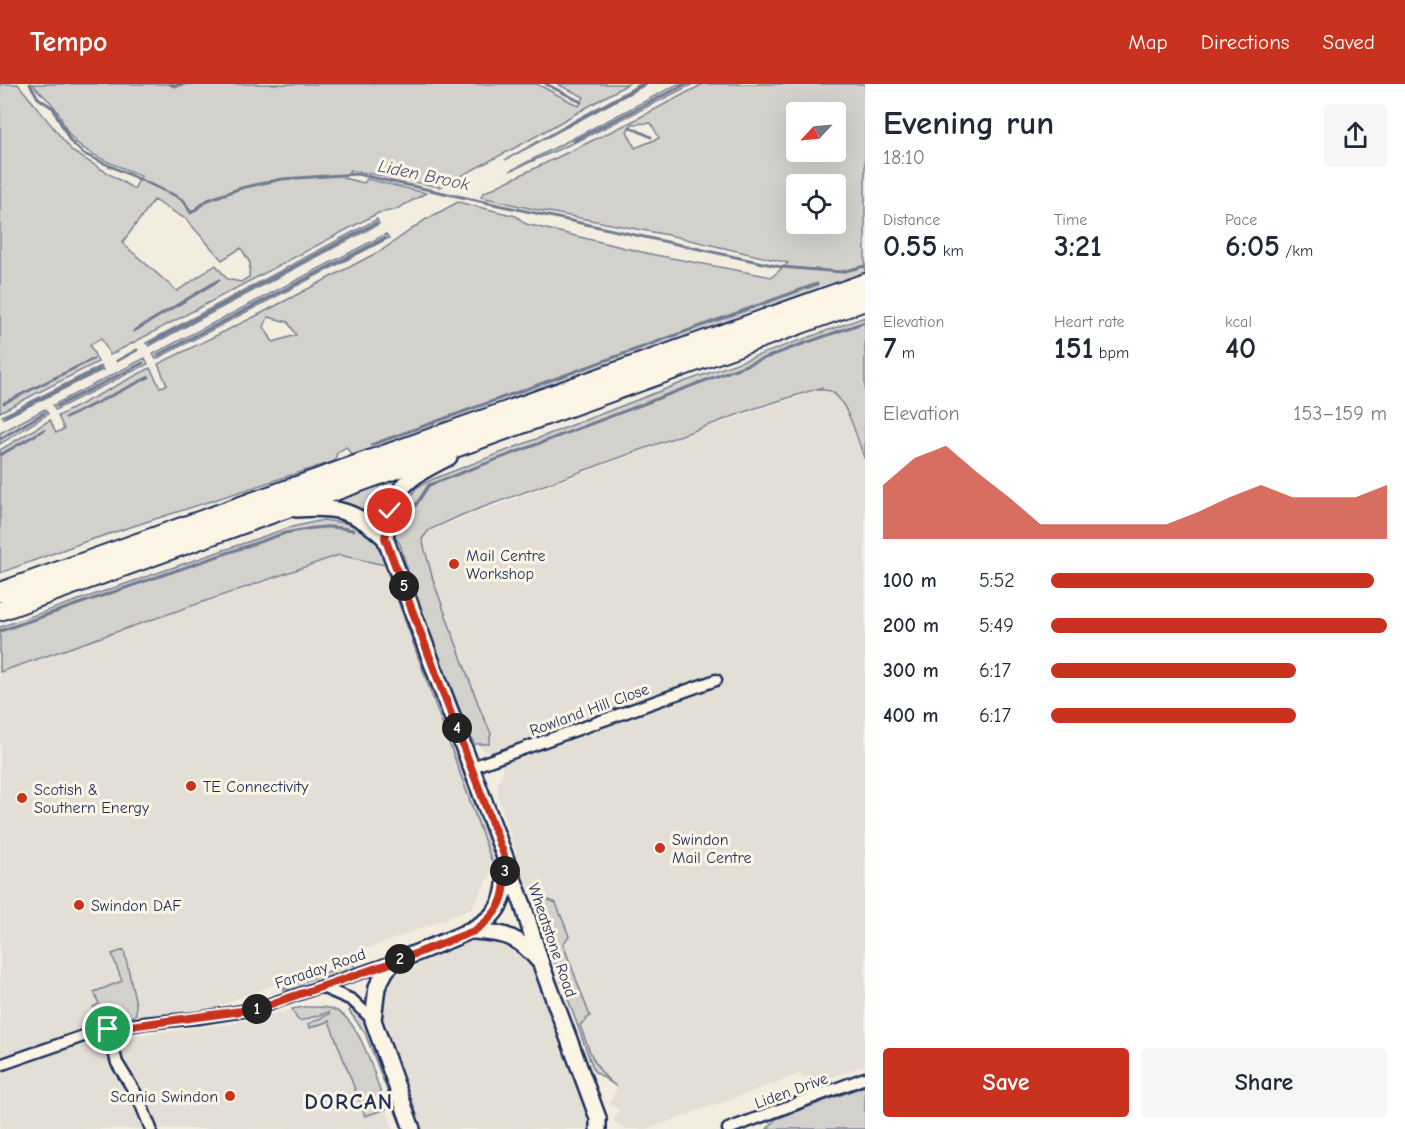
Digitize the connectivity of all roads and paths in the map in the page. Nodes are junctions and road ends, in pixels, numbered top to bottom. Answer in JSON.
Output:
{"nodes":[{"id":1,"x":865,"y":283,"type":"edge"},
{"id":2,"x":865,"y":301,"type":"edge"},
{"id":3,"x":486,"y":437,"type":"junction"},
{"id":4,"x":281,"y":510,"type":"junction"},
{"id":5,"x":385,"y":538,"type":"junction"},
{"id":6,"x":0,"y":592,"type":"edge"},
{"id":7,"x":0,"y":611,"type":"edge"},
{"id":8,"x":716,"y":680,"type":"dead end"},
{"id":9,"x":472,"y":768,"type":"junction"},
{"id":10,"x":504,"y":855,"type":"junction"},
{"id":11,"x":474,"y":931,"type":"junction"},
{"id":12,"x":394,"y":962,"type":"junction"},
{"id":13,"x":541,"y":963,"type":"junction"},
{"id":14,"x":322,"y":987,"type":"junction"},
{"id":15,"x":373,"y":1020,"type":"junction"},
{"id":16,"x":108,"y":1029,"type":"junction"},
{"id":17,"x":0,"y":1065,"type":"edge"},
{"id":18,"x":865,"y":1078,"type":"edge"},
{"id":19,"x":749,"y":1125,"type":"edge"},
{"id":20,"x":600,"y":1126,"type":"edge"},
{"id":21,"x":152,"y":1129,"type":"edge"},
{"id":22,"x":412,"y":1129,"type":"edge"},
{"id":23,"x":728,"y":1129,"type":"edge"}],
"edges":[{"from":1,"to":6,"type":"highway"},
{"from":2,"to":3,"type":"highway"},
{"from":3,"to":4,"type":"highway"},
{"from":3,"to":5,"type":"main road"},
{"from":4,"to":5,"type":"main road"},
{"from":4,"to":7,"type":"highway"},
{"from":5,"to":9,"type":"main road","name":"Wheatstone Road"},
{"from":8,"to":9,"type":"street","name":"Rowland Hill Close"},
{"from":9,"to":10,"type":"main road","name":"Wheatstone Road"},
{"from":10,"to":11,"type":"main road","name":"Faraday Road"},
{"from":10,"to":13,"type":"main road","name":"Wheatstone Road"},
{"from":11,"to":12,"type":"main road","name":"Faraday Road"},
{"from":11,"to":13,"type":"main road","name":"Faraday Road"},
{"from":12,"to":14,"type":"street","name":"Faraday Road"},
{"from":12,"to":15,"type":"main road"},
{"from":13,"to":20,"type":"main road","name":"Wheatstone Road"},
{"from":14,"to":15,"type":"street"},
{"from":14,"to":16,"type":"street","name":"Faraday Road"},
{"from":15,"to":22,"type":"main road"},
{"from":16,"to":17,"type":"street","name":"Faraday Road"},
{"from":16,"to":21,"type":"street"},
{"from":18,"to":19,"type":"street","name":"Liden Drive"},
{"from":19,"to":23,"type":"street","name":"Liden Drive"}]}
